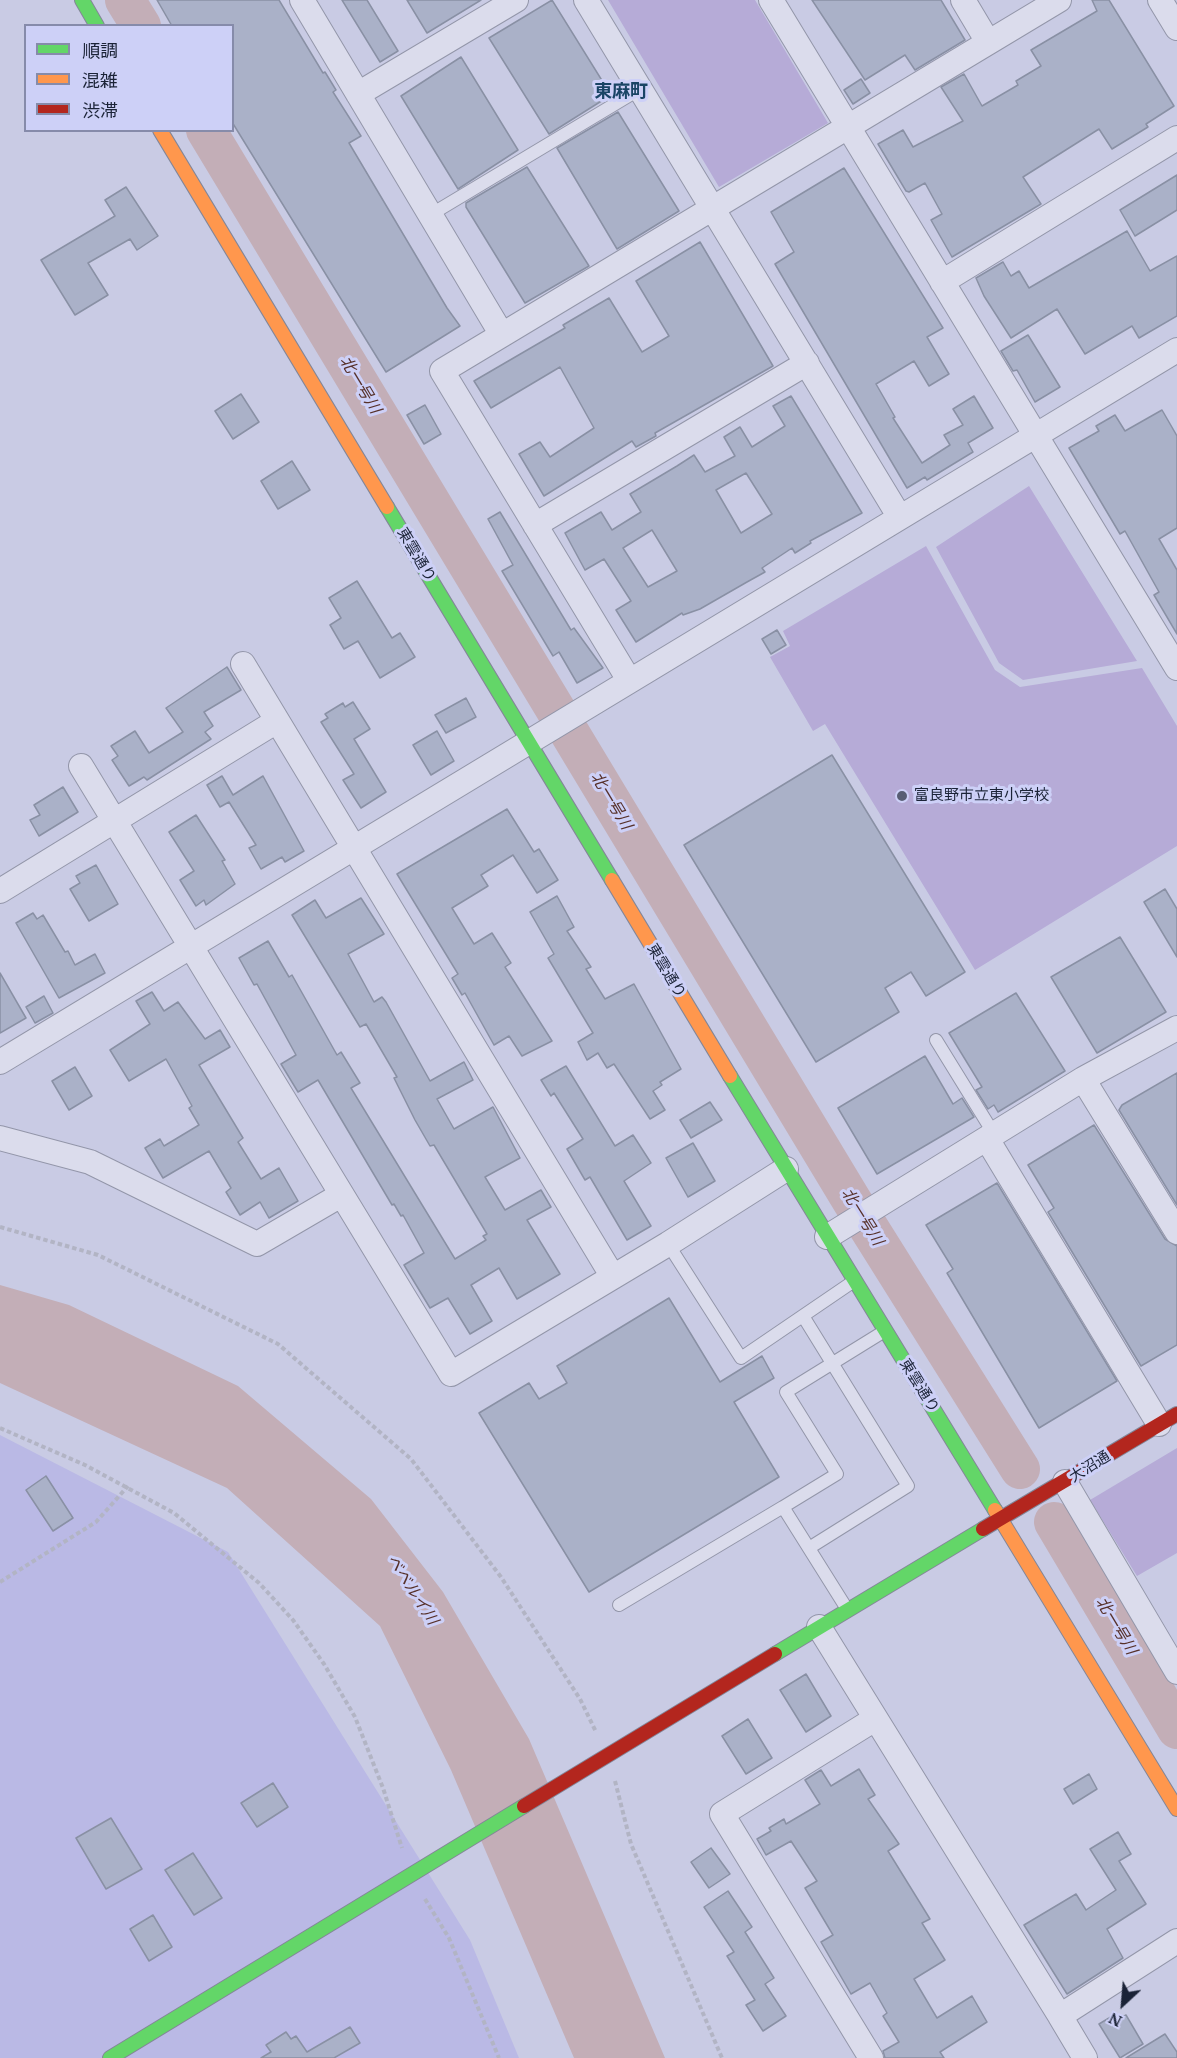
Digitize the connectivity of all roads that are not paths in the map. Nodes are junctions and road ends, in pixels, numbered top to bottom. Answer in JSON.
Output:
{"nodes":[{"id":1,"x":82,"y":0,"type":"edge"},
{"id":2,"x":302,"y":0,"type":"edge"},
{"id":3,"x":516,"y":0,"type":"edge"},
{"id":4,"x":586,"y":0,"type":"edge"},
{"id":5,"x":771,"y":0,"type":"edge"},
{"id":6,"x":963,"y":0,"type":"edge"},
{"id":7,"x":1059,"y":0,"type":"edge"},
{"id":8,"x":1160,"y":0,"type":"edge"},
{"id":9,"x":96,"y":24,"type":"edge"},
{"id":10,"x":1177,"y":28,"type":"edge"},
{"id":11,"x":988,"y":42,"type":"junction"},
{"id":12,"x":640,"y":89,"type":"junction"},
{"id":13,"x":358,"y":94,"type":"junction"},
{"id":14,"x":849,"y":127,"type":"junction"},
{"id":15,"x":161,"y":132,"type":"edge"},
{"id":16,"x":1177,"y":138,"type":"edge"},
{"id":17,"x":714,"y":208,"type":"junction"},
{"id":18,"x":430,"y":214,"type":"junction"},
{"id":19,"x":942,"y":282,"type":"junction"},
{"id":20,"x":502,"y":335,"type":"junction"},
{"id":21,"x":1177,"y":350,"type":"edge"},
{"id":22,"x":807,"y":363,"type":"junction"},
{"id":23,"x":1035,"y":434,"type":"junction"},
{"id":24,"x":899,"y":516,"type":"junction"},
{"id":25,"x":535,"y":525,"type":"junction"},
{"id":26,"x":243,"y":664,"type":"dead end"},
{"id":27,"x":1177,"y":668,"type":"edge"},
{"id":28,"x":629,"y":680,"type":"junction"},
{"id":29,"x":277,"y":721,"type":"junction"},
{"id":30,"x":528,"y":742,"type":"junction"},
{"id":31,"x":81,"y":766,"type":"dead end"},
{"id":32,"x":114,"y":822,"type":"junction"},
{"id":33,"x":355,"y":849,"type":"junction"},
{"id":34,"x":0,"y":891,"type":"edge"},
{"id":35,"x":188,"y":946,"type":"junction"},
{"id":36,"x":1177,"y":1028,"type":"edge"},
{"id":37,"x":936,"y":1040,"type":"dead end"},
{"id":38,"x":0,"y":1062,"type":"edge"},
{"id":39,"x":1083,"y":1079,"type":"junction"},
{"id":40,"x":990,"y":1137,"type":"junction"},
{"id":41,"x":0,"y":1138,"type":"edge"},
{"id":42,"x":786,"y":1169,"type":"junction"},
{"id":43,"x":341,"y":1195,"type":"junction"},
{"id":44,"x":1177,"y":1232,"type":"edge"},
{"id":45,"x":827,"y":1237,"type":"junction"},
{"id":46,"x":668,"y":1244,"type":"junction"},
{"id":47,"x":612,"y":1277,"type":"junction"},
{"id":48,"x":854,"y":1281,"type":"junction"},
{"id":49,"x":802,"y":1316,"type":"junction"},
{"id":50,"x":885,"y":1331,"type":"junction"},
{"id":51,"x":832,"y":1363,"type":"junction"},
{"id":52,"x":1168,"y":1419,"type":"edge"},
{"id":53,"x":1065,"y":1482,"type":"junction"},
{"id":54,"x":783,"y":1507,"type":"junction"},
{"id":55,"x":1001,"y":1518,"type":"junction"},
{"id":56,"x":809,"y":1548,"type":"junction"},
{"id":57,"x":619,"y":1605,"type":"dead end"},
{"id":58,"x":848,"y":1610,"type":"junction"},
{"id":59,"x":819,"y":1627,"type":"junction"},
{"id":60,"x":1177,"y":1672,"type":"edge"},
{"id":61,"x":875,"y":1719,"type":"junction"},
{"id":62,"x":1177,"y":1809,"type":"edge"},
{"id":63,"x":1177,"y":1941,"type":"edge"},
{"id":64,"x":1060,"y":2016,"type":"junction"},
{"id":65,"x":110,"y":2058,"type":"edge"},
{"id":66,"x":871,"y":2058,"type":"edge"},
{"id":67,"x":1085,"y":2058,"type":"edge"}],
"edges":[{"from":1,"to":9,"type":"street"},
{"from":2,"to":13,"type":"street"},
{"from":3,"to":13,"type":"street"},
{"from":4,"to":12,"type":"street"},
{"from":5,"to":14,"type":"street"},
{"from":6,"to":11,"type":"street"},
{"from":7,"to":11,"type":"street"},
{"from":8,"to":10,"type":"street"},
{"from":11,"to":14,"type":"street"},
{"from":12,"to":17,"type":"street"},
{"from":12,"to":18,"type":"lane"},
{"from":13,"to":18,"type":"street"},
{"from":14,"to":17,"type":"street"},
{"from":14,"to":19,"type":"street"},
{"from":15,"to":30,"type":"street","name":"東雲通り"},
{"from":16,"to":19,"type":"street"},
{"from":17,"to":20,"type":"street"},
{"from":17,"to":22,"type":"street"},
{"from":18,"to":20,"type":"street"},
{"from":19,"to":23,"type":"street"},
{"from":20,"to":25,"type":"street"},
{"from":21,"to":23,"type":"street"},
{"from":22,"to":24,"type":"street"},
{"from":22,"to":25,"type":"street"},
{"from":23,"to":24,"type":"street"},
{"from":23,"to":27,"type":"street"},
{"from":24,"to":28,"type":"street"},
{"from":25,"to":28,"type":"street"},
{"from":26,"to":29,"type":"street"},
{"from":28,"to":30,"type":"street"},
{"from":29,"to":32,"type":"street"},
{"from":29,"to":33,"type":"street"},
{"from":30,"to":33,"type":"street"},
{"from":30,"to":42,"type":"street","name":"東雲通り"},
{"from":31,"to":32,"type":"street"},
{"from":32,"to":34,"type":"street"},
{"from":32,"to":35,"type":"street"},
{"from":33,"to":35,"type":"street"},
{"from":33,"to":47,"type":"street"},
{"from":35,"to":38,"type":"street"},
{"from":35,"to":43,"type":"street"},
{"from":36,"to":39,"type":"street"},
{"from":37,"to":40,"type":"lane"},
{"from":39,"to":40,"type":"street"},
{"from":39,"to":44,"type":"street"},
{"from":40,"to":45,"type":"street"},
{"from":40,"to":52,"type":"street"},
{"from":41,"to":43,"type":"street"},
{"from":42,"to":45,"type":"street","name":"東雲通り"},
{"from":42,"to":46,"type":"street"},
{"from":43,"to":47,"type":"street"},
{"from":45,"to":48,"type":"street","name":"東雲通り"},
{"from":46,"to":47,"type":"street"},
{"from":46,"to":49,"type":"lane"},
{"from":48,"to":49,"type":"lane"},
{"from":48,"to":50,"type":"street","name":"東雲通り"},
{"from":49,"to":51,"type":"lane"},
{"from":50,"to":51,"type":"lane"},
{"from":50,"to":55,"type":"street","name":"東雲通り"},
{"from":51,"to":54,"type":"lane"},
{"from":51,"to":56,"type":"lane"},
{"from":52,"to":53,"type":"street","name":"大沼通"},
{"from":53,"to":55,"type":"street","name":"大沼通"},
{"from":53,"to":60,"type":"street"},
{"from":54,"to":56,"type":"lane"},
{"from":54,"to":57,"type":"lane"},
{"from":55,"to":58,"type":"street","name":"大沼通"},
{"from":55,"to":62,"type":"street","name":"東雲通り"},
{"from":56,"to":58,"type":"lane"},
{"from":58,"to":59,"type":"street","name":"大沼通"},
{"from":59,"to":61,"type":"street"},
{"from":59,"to":65,"type":"street","name":"大沼通"},
{"from":61,"to":64,"type":"street"},
{"from":61,"to":66,"type":"street"},
{"from":63,"to":64,"type":"street"},
{"from":64,"to":67,"type":"street"}]}
